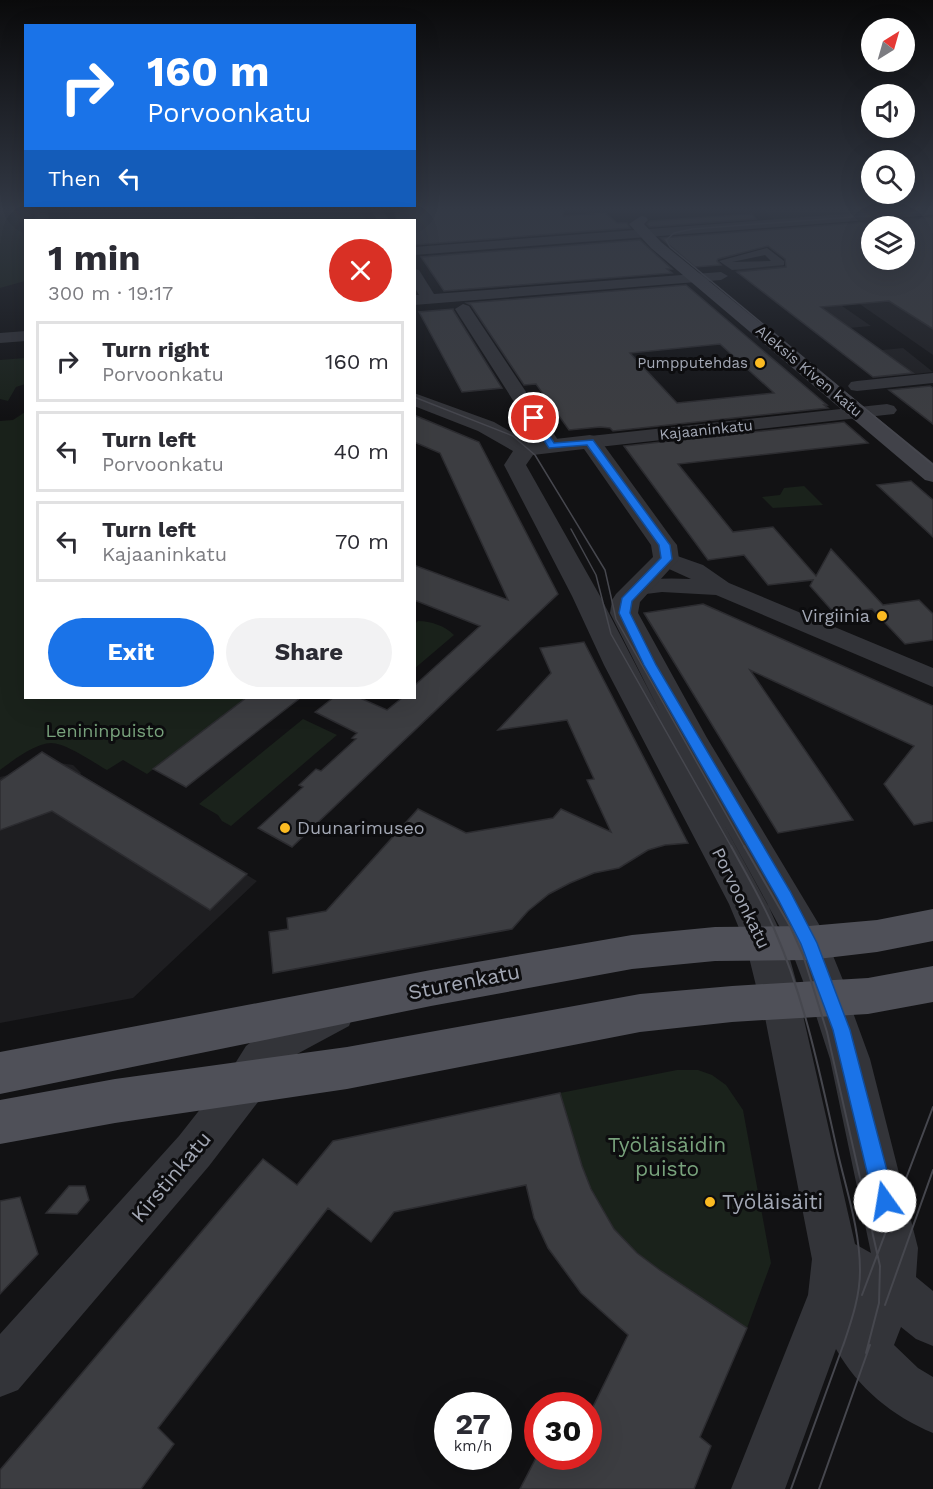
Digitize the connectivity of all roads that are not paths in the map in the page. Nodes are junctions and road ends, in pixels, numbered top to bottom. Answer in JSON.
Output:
{"nodes":[{"id":1,"x":678,"y":279,"type":"edge"},
{"id":2,"x":700,"y":279,"type":"edge"},
{"id":3,"x":725,"y":279,"type":"edge"},
{"id":4,"x":416,"y":280,"type":"edge"},
{"id":5,"x":422,"y":299,"type":"edge"},
{"id":6,"x":463,"y":309,"type":"dead end"},
{"id":7,"x":768,"y":315,"type":"dead end"},
{"id":8,"x":24,"y":336,"type":"edge"},
{"id":9,"x":0,"y":338,"type":"edge"},
{"id":10,"x":840,"y":373,"type":"dead end"},
{"id":11,"x":932,"y":380,"type":"edge"},
{"id":12,"x":857,"y":386,"type":"junction"},
{"id":13,"x":416,"y":400,"type":"edge"},
{"id":14,"x":859,"y":413,"type":"junction"},
{"id":15,"x":894,"y":416,"type":"joint"},
{"id":16,"x":590,"y":442,"type":"junction"},
{"id":17,"x":552,"y":446,"type":"junction"},
{"id":18,"x":525,"y":449,"type":"junction"},
{"id":19,"x":933,"y":475,"type":"edge"},
{"id":20,"x":666,"y":559,"type":"junction"},
{"id":21,"x":638,"y":588,"type":"junction"},
{"id":22,"x":720,"y":588,"type":"junction"},
{"id":23,"x":586,"y":596,"type":"junction"},
{"id":24,"x":933,"y":678,"type":"edge"},
{"id":25,"x":933,"y":925,"type":"edge"},
{"id":26,"x":809,"y":943,"type":"junction"},
{"id":27,"x":766,"y":945,"type":"junction"},
{"id":28,"x":933,"y":984,"type":"edge"},
{"id":29,"x":830,"y":1000,"type":"junction"},
{"id":30,"x":781,"y":1002,"type":"junction"},
{"id":31,"x":356,"y":1003,"type":"junction"},
{"id":32,"x":0,"y":1073,"type":"edge"},
{"id":33,"x":246,"y":1084,"type":"junction"},
{"id":34,"x":0,"y":1122,"type":"edge"},
{"id":35,"x":833,"y":1277,"type":"junction"},
{"id":36,"x":891,"y":1287,"type":"junction"},
{"id":37,"x":933,"y":1322,"type":"edge"},
{"id":38,"x":866,"y":1353,"type":"junction"},
{"id":39,"x":0,"y":1372,"type":"edge"},
{"id":40,"x":933,"y":1407,"type":"edge"},
{"id":41,"x":758,"y":1489,"type":"edge"}],
"edges":[{"from":1,"to":5,"type":"street"},
{"from":2,"to":14,"type":"main road","name":"Aleksis Kiven katu"},
{"from":3,"to":7,"type":"main road","name":"Aleksis Kiven katu"},
{"from":4,"to":5,"type":"street"},
{"from":6,"to":17,"type":"street"},
{"from":8,"to":9,"type":"street"},
{"from":10,"to":12,"type":"main road","name":"Aleksis Kiven katu"},
{"from":11,"to":12,"type":"street"},
{"from":12,"to":15,"type":"main road","name":"Aleksis Kiven katu"},
{"from":13,"to":18,"type":"street"},
{"from":14,"to":15,"type":"street","name":"Kajaaninkatu"},
{"from":14,"to":16,"type":"street","name":"Kajaaninkatu"},
{"from":14,"to":19,"type":"main road","name":"Aleksis Kiven katu"},
{"from":16,"to":17,"type":"street","name":"Kajaaninkatu"},
{"from":16,"to":20,"type":"street"},
{"from":17,"to":18,"type":"street","name":"Kajaaninkatu"},
{"from":18,"to":23,"type":"street","name":"Porvoonkatu"},
{"from":20,"to":21,"type":"street","name":"Porvoonkatu"},
{"from":20,"to":22,"type":"street"},
{"from":21,"to":22,"type":"street"},
{"from":21,"to":23,"type":"street"},
{"from":21,"to":26,"type":"street","name":"Porvoonkatu"},
{"from":22,"to":24,"type":"street"},
{"from":23,"to":27,"type":"street","name":"Porvoonkatu"},
{"from":25,"to":26,"type":"main road","name":"Sturenkatu"},
{"from":26,"to":27,"type":"main road","name":"Sturenkatu"},
{"from":26,"to":29,"type":"street","name":"Porvoonkatu"},
{"from":27,"to":30,"type":"street","name":"Porvoonkatu"},
{"from":27,"to":31,"type":"main road","name":"Sturenkatu"},
{"from":28,"to":29,"type":"main road"},
{"from":29,"to":30,"type":"main road"},
{"from":29,"to":36,"type":"street","name":"Porvoonkatu"},
{"from":30,"to":33,"type":"main road"},
{"from":30,"to":35,"type":"street","name":"Porvoonkatu"},
{"from":31,"to":32,"type":"main road","name":"Sturenkatu"},
{"from":31,"to":33,"type":"street","name":"Kirstinkatu"},
{"from":33,"to":34,"type":"main road"},
{"from":33,"to":39,"type":"street","name":"Kirstinkatu"},
{"from":35,"to":36,"type":"street"},
{"from":35,"to":38,"type":"street","name":"Porvoonkatu"},
{"from":35,"to":41,"type":"street"},
{"from":36,"to":37,"type":"street"},
{"from":36,"to":38,"type":"street","name":"Porvoonkatu"},
{"from":38,"to":40,"type":"street","name":"Porvoonkatu"}]}
